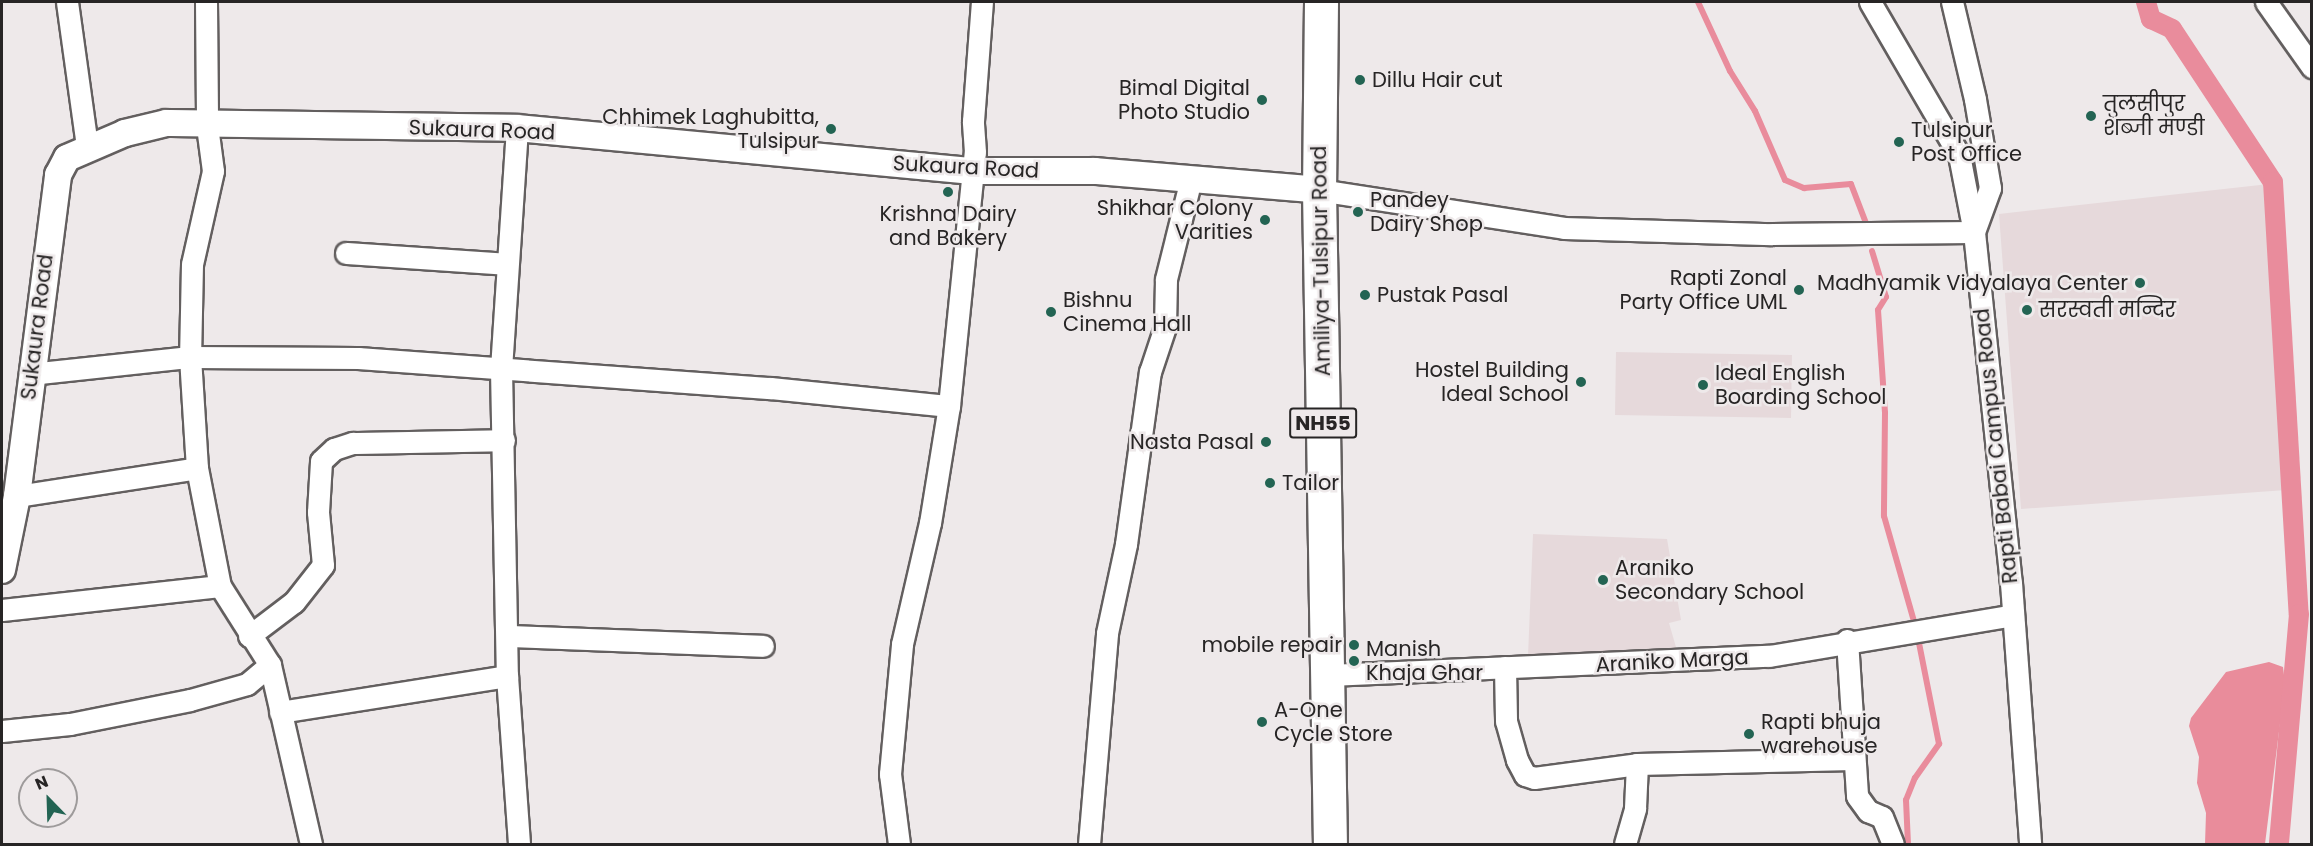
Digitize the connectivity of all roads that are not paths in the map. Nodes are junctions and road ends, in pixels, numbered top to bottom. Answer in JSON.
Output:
{"nodes":[{"id":1,"x":67,"y":2,"type":"edge"},
{"id":2,"x":206,"y":2,"type":"edge"},
{"id":3,"x":982,"y":2,"type":"edge"},
{"id":4,"x":1321,"y":2,"type":"edge"},
{"id":5,"x":1870,"y":2,"type":"edge"},
{"id":6,"x":1952,"y":2,"type":"edge"},
{"id":7,"x":2266,"y":2,"type":"edge"},
{"id":8,"x":2312,"y":67,"type":"edge"},
{"id":9,"x":207,"y":126,"type":"junction"},
{"id":10,"x":517,"y":128,"type":"junction"},
{"id":11,"x":87,"y":147,"type":"junction"},
{"id":12,"x":970,"y":171,"type":"junction"},
{"id":13,"x":1191,"y":179,"type":"junction"},
{"id":14,"x":1319,"y":190,"type":"junction"},
{"id":15,"x":1974,"y":232,"type":"junction"},
{"id":16,"x":346,"y":253,"type":"dead end"},
{"id":17,"x":506,"y":264,"type":"junction"},
{"id":18,"x":190,"y":357,"type":"junction"},
{"id":19,"x":501,"y":369,"type":"junction"},
{"id":20,"x":30,"y":374,"type":"junction"},
{"id":21,"x":949,"y":406,"type":"junction"},
{"id":22,"x":504,"y":440,"type":"junction"},
{"id":23,"x":197,"y":468,"type":"junction"},
{"id":24,"x":17,"y":496,"type":"junction"},
{"id":25,"x":2,"y":570,"type":"edge"},
{"id":26,"x":220,"y":586,"type":"junction"},
{"id":27,"x":2,"y":610,"type":"edge"},
{"id":28,"x":2013,"y":615,"type":"junction"},
{"id":29,"x":249,"y":636,"type":"junction"},
{"id":30,"x":508,"y":636,"type":"junction"},
{"id":31,"x":1847,"y":640,"type":"junction"},
{"id":32,"x":764,"y":646,"type":"dead end"},
{"id":33,"x":270,"y":666,"type":"junction"},
{"id":34,"x":1505,"y":667,"type":"junction"},
{"id":35,"x":1328,"y":675,"type":"junction"},
{"id":36,"x":507,"y":676,"type":"junction"},
{"id":37,"x":280,"y":712,"type":"junction"},
{"id":38,"x":2,"y":731,"type":"edge"},
{"id":39,"x":1853,"y":759,"type":"junction"},
{"id":40,"x":1637,"y":764,"type":"junction"},
{"id":41,"x":311,"y":844,"type":"edge"},
{"id":42,"x":519,"y":844,"type":"edge"},
{"id":43,"x":899,"y":844,"type":"edge"},
{"id":44,"x":1089,"y":844,"type":"edge"},
{"id":45,"x":1330,"y":844,"type":"edge"},
{"id":46,"x":1625,"y":844,"type":"edge"},
{"id":47,"x":1893,"y":844,"type":"edge"},
{"id":48,"x":2030,"y":844,"type":"edge"}],
"edges":[{"from":1,"to":11,"type":"street"},
{"from":2,"to":9,"type":"street"},
{"from":3,"to":12,"type":"street"},
{"from":4,"to":14,"type":"main road","name":"Amiliya-Tulsipur Road","number":"NH55"},
{"from":5,"to":15,"type":"street","name":"Rapti Babai Campus Road"},
{"from":6,"to":15,"type":"street"},
{"from":7,"to":8,"type":"street"},
{"from":9,"to":10,"type":"street","name":"Sukaura Road"},
{"from":9,"to":11,"type":"street","name":"Sukaura Road"},
{"from":9,"to":18,"type":"street"},
{"from":10,"to":12,"type":"street","name":"Sukaura Road"},
{"from":10,"to":17,"type":"street"},
{"from":11,"to":20,"type":"street","name":"Sukaura Road"},
{"from":12,"to":13,"type":"street","name":"Sukaura Road"},
{"from":12,"to":21,"type":"street"},
{"from":13,"to":14,"type":"street","name":"Sukaura Road"},
{"from":13,"to":44,"type":"street"},
{"from":14,"to":15,"type":"street"},
{"from":14,"to":35,"type":"main road","name":"Amiliya-Tulsipur Road","number":"NH55"},
{"from":15,"to":28,"type":"street","name":"Rapti Babai Campus Road"},
{"from":16,"to":17,"type":"street"},
{"from":17,"to":19,"type":"street"},
{"from":18,"to":19,"type":"street"},
{"from":18,"to":20,"type":"street"},
{"from":18,"to":23,"type":"street"},
{"from":19,"to":21,"type":"street"},
{"from":19,"to":22,"type":"street"},
{"from":20,"to":24,"type":"street","name":"Sukaura Road"},
{"from":21,"to":43,"type":"street"},
{"from":22,"to":29,"type":"street"},
{"from":22,"to":30,"type":"street"},
{"from":23,"to":24,"type":"street"},
{"from":23,"to":26,"type":"street"},
{"from":24,"to":25,"type":"street","name":"Sukaura Road"},
{"from":26,"to":27,"type":"street"},
{"from":26,"to":29,"type":"street"},
{"from":28,"to":31,"type":"street","name":"Araniko Marga"},
{"from":28,"to":48,"type":"street","name":"Rapti Babai Campus Road"},
{"from":29,"to":33,"type":"street"},
{"from":30,"to":32,"type":"street"},
{"from":30,"to":36,"type":"street"},
{"from":31,"to":34,"type":"street","name":"Araniko Marga"},
{"from":31,"to":39,"type":"street"},
{"from":33,"to":37,"type":"street"},
{"from":33,"to":38,"type":"street"},
{"from":34,"to":35,"type":"street","name":"Araniko Marga"},
{"from":34,"to":40,"type":"street"},
{"from":35,"to":45,"type":"main road","name":"Amiliya-Tulsipur Road","number":"NH55"},
{"from":36,"to":37,"type":"street"},
{"from":36,"to":42,"type":"street"},
{"from":37,"to":41,"type":"street"},
{"from":39,"to":40,"type":"street"},
{"from":39,"to":47,"type":"street"},
{"from":40,"to":46,"type":"street"}]}
